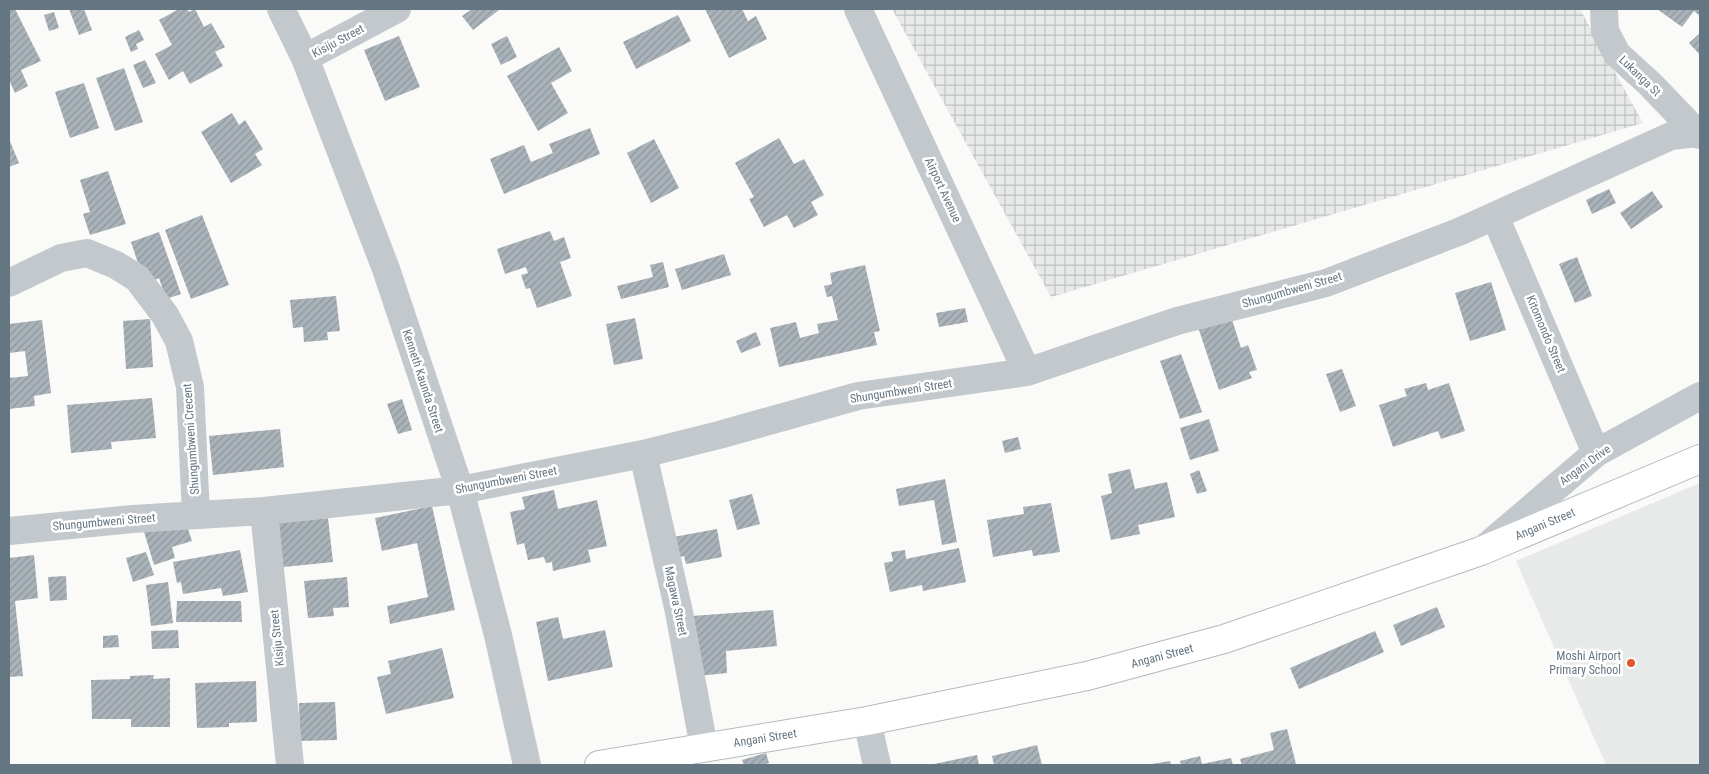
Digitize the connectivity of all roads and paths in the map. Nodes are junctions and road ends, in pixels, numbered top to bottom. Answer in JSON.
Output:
{"nodes":[{"id":1,"x":281,"y":9,"type":"edge"},
{"id":2,"x":397,"y":9,"type":"edge"},
{"id":3,"x":858,"y":9,"type":"edge"},
{"id":4,"x":1604,"y":9,"type":"edge"},
{"id":5,"x":305,"y":58,"type":"junction"},
{"id":6,"x":1699,"y":134,"type":"edge"},
{"id":7,"x":1495,"y":216,"type":"junction"},
{"id":8,"x":9,"y":283,"type":"edge"},
{"id":9,"x":1027,"y":372,"type":"junction"},
{"id":10,"x":1700,"y":396,"type":"edge"},
{"id":11,"x":1596,"y":453,"type":"junction"},
{"id":12,"x":642,"y":454,"type":"junction"},
{"id":13,"x":1700,"y":459,"type":"edge"},
{"id":14,"x":460,"y":490,"type":"junction"},
{"id":15,"x":264,"y":511,"type":"junction"},
{"id":16,"x":196,"y":514,"type":"junction"},
{"id":17,"x":9,"y":531,"type":"edge"},
{"id":18,"x":1481,"y":551,"type":"junction"},
{"id":19,"x":867,"y":721,"type":"junction"},
{"id":20,"x":704,"y":748,"type":"junction"},
{"id":21,"x":290,"y":765,"type":"edge"},
{"id":22,"x":527,"y":765,"type":"edge"},
{"id":23,"x":599,"y":765,"type":"edge"},
{"id":24,"x":877,"y":765,"type":"edge"}],
"edges":[{"from":1,"to":5,"type":"street","name":"Kenneth Kaunda Street"},
{"from":2,"to":5,"type":"street","name":"Kisiju Street"},
{"from":3,"to":9,"type":"street","name":"Airport Avenue"},
{"from":4,"to":6,"type":"street","name":"Lukanga St"},
{"from":5,"to":14,"type":"street","name":"Kenneth Kaunda Street"},
{"from":6,"to":7,"type":"street","name":"Shungumbweni Street"},
{"from":7,"to":9,"type":"street","name":"Shungumbweni Street"},
{"from":7,"to":11,"type":"street","name":"Kitomondo Street"},
{"from":8,"to":16,"type":"street","name":"Shungumbweni Crecent"},
{"from":9,"to":12,"type":"street","name":"Shungumbweni Street"},
{"from":10,"to":11,"type":"street","name":"Angani Drive"},
{"from":11,"to":18,"type":"street","name":"Angani Drive"},
{"from":12,"to":14,"type":"street","name":"Shungumbweni Street"},
{"from":12,"to":20,"type":"street","name":"Magawa Street"},
{"from":13,"to":18,"type":"street","name":"Angani Street"},
{"from":14,"to":15,"type":"street","name":"Shungumbweni Street"},
{"from":14,"to":22,"type":"street","name":"Kenneth Kaunda Street"},
{"from":15,"to":16,"type":"street","name":"Shungumbweni Street"},
{"from":15,"to":21,"type":"street","name":"Kisiju Street"},
{"from":16,"to":17,"type":"street","name":"Shungumbweni Street"},
{"from":18,"to":19,"type":"street","name":"Angani Street"},
{"from":19,"to":20,"type":"street","name":"Angani Street"},
{"from":19,"to":24,"type":"street"},
{"from":20,"to":23,"type":"street","name":"Angani Street"}]}
